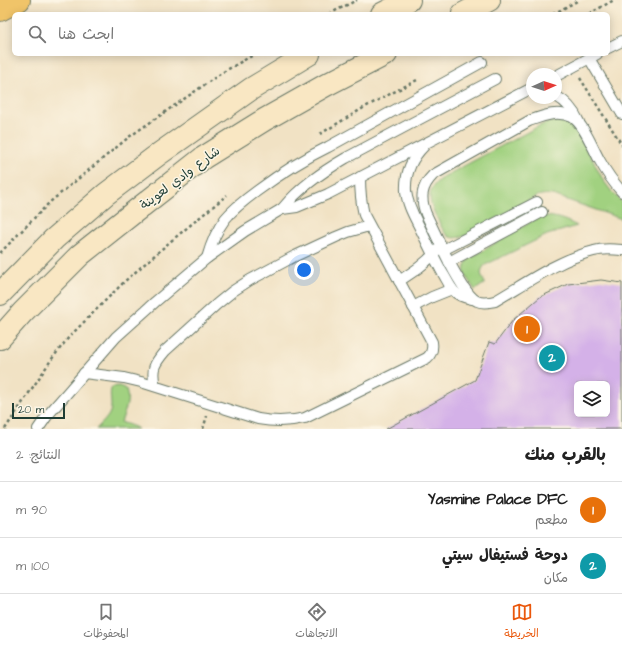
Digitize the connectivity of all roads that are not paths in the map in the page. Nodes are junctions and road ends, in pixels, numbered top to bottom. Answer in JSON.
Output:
{"nodes":[{"id":1,"x":19,"y":0,"type":"edge"},
{"id":2,"x":409,"y":0,"type":"edge"},
{"id":3,"x":489,"y":0,"type":"edge"},
{"id":4,"x":0,"y":10,"type":"edge"},
{"id":5,"x":386,"y":12,"type":"edge"},
{"id":6,"x":467,"y":12,"type":"edge"},
{"id":7,"x":622,"y":41,"type":"edge"},
{"id":8,"x":610,"y":47,"type":"edge"},
{"id":9,"x":306,"y":56,"type":"edge"},
{"id":10,"x":382,"y":56,"type":"edge"},
{"id":11,"x":593,"y":56,"type":"edge"},
{"id":12,"x":482,"y":62,"type":"dead end"},
{"id":13,"x":562,"y":73,"type":"edge"},
{"id":14,"x":495,"y":79,"type":"dead end"},
{"id":15,"x":526,"y":91,"type":"edge"},
{"id":16,"x":562,"y":100,"type":"edge"},
{"id":17,"x":622,"y":114,"type":"edge"},
{"id":18,"x":581,"y":126,"type":"junction"},
{"id":19,"x":426,"y":143,"type":"junction"},
{"id":20,"x":360,"y":177,"type":"junction"},
{"id":21,"x":622,"y":192,"type":"edge"},
{"id":22,"x":538,"y":202,"type":"dead end"},
{"id":23,"x":282,"y":210,"type":"junction"},
{"id":24,"x":542,"y":212,"type":"dead end"},
{"id":25,"x":369,"y":226,"type":"junction"},
{"id":26,"x":442,"y":248,"type":"junction"},
{"id":27,"x":622,"y":250,"type":"edge"},
{"id":28,"x":433,"y":255,"type":"junction"},
{"id":29,"x":207,"y":258,"type":"junction"},
{"id":30,"x":449,"y":262,"type":"junction"},
{"id":31,"x":399,"y":281,"type":"junction"},
{"id":32,"x":452,"y":289,"type":"junction"},
{"id":33,"x":0,"y":294,"type":"edge"},
{"id":34,"x":472,"y":299,"type":"junction"},
{"id":35,"x":413,"y":307,"type":"junction"},
{"id":36,"x":0,"y":338,"type":"edge"},
{"id":37,"x":84,"y":373,"type":"junction"},
{"id":38,"x":155,"y":386,"type":"junction"},
{"id":39,"x":305,"y":418,"type":"junction"},
{"id":40,"x":288,"y":425,"type":"edge"},
{"id":41,"x":38,"y":429,"type":"edge"},
{"id":42,"x":303,"y":429,"type":"edge"}],
"edges":[{"from":1,"to":4,"type":"highway"},
{"from":2,"to":5,"type":"main road"},
{"from":3,"to":6,"type":"main road"},
{"from":7,"to":8,"type":"lane"},
{"from":9,"to":33,"type":"main road"},
{"from":10,"to":36,"type":"main road","name":"شارع وادي لعوينة"},
{"from":11,"to":13,"type":"lane"},
{"from":11,"to":17,"type":"lane"},
{"from":12,"to":29,"type":"lane"},
{"from":14,"to":23,"type":"lane"},
{"from":15,"to":19,"type":"lane"},
{"from":16,"to":18,"type":"lane"},
{"from":18,"to":21,"type":"lane"},
{"from":18,"to":26,"type":"lane"},
{"from":19,"to":20,"type":"lane"},
{"from":19,"to":28,"type":"lane"},
{"from":20,"to":23,"type":"lane"},
{"from":20,"to":25,"type":"lane"},
{"from":22,"to":26,"type":"lane"},
{"from":23,"to":29,"type":"lane"},
{"from":24,"to":30,"type":"lane"},
{"from":25,"to":31,"type":"lane"},
{"from":25,"to":38,"type":"lane"},
{"from":26,"to":28,"type":"lane"},
{"from":26,"to":30,"type":"lane"},
{"from":27,"to":34,"type":"lane"},
{"from":28,"to":31,"type":"lane"},
{"from":28,"to":32,"type":"lane"},
{"from":29,"to":37,"type":"lane"},
{"from":30,"to":34,"type":"lane"},
{"from":31,"to":35,"type":"lane"},
{"from":32,"to":34,"type":"lane"},
{"from":32,"to":35,"type":"lane"},
{"from":35,"to":39,"type":"lane"},
{"from":37,"to":38,"type":"lane"},
{"from":37,"to":41,"type":"lane"},
{"from":38,"to":40,"type":"lane"},
{"from":39,"to":40,"type":"lane"},
{"from":39,"to":42,"type":"lane"}]}
